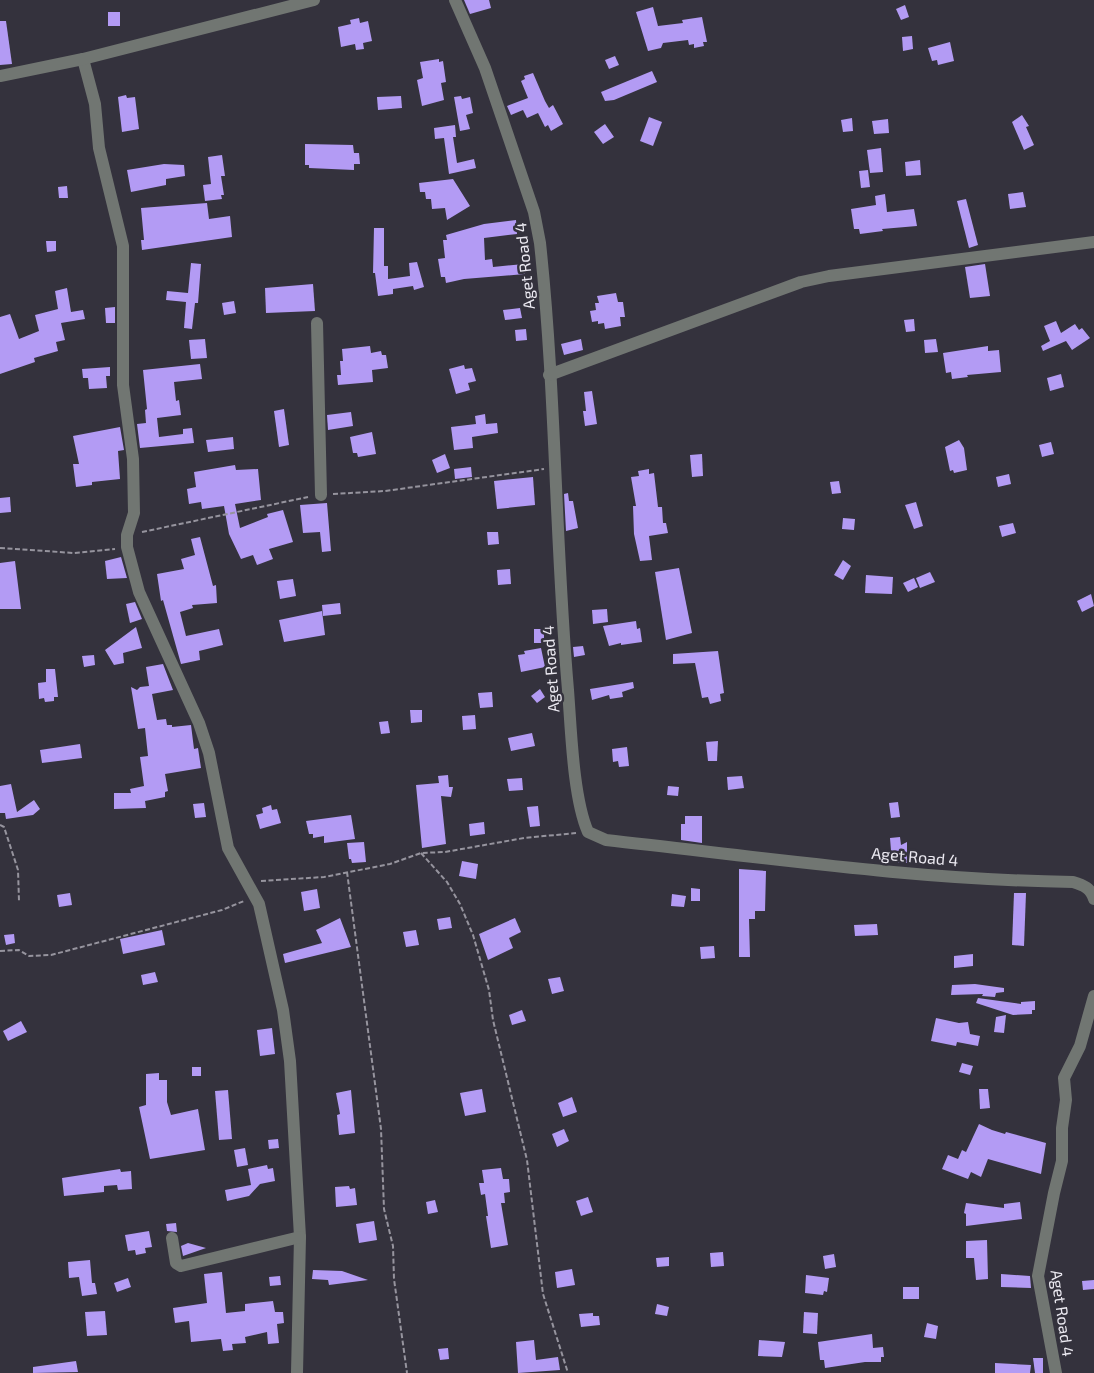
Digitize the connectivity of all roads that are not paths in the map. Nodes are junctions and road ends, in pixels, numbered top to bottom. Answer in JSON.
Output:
{"nodes":[{"id":1,"x":314,"y":0,"type":"edge"},
{"id":2,"x":455,"y":0,"type":"edge"},
{"id":3,"x":84,"y":59,"type":"junction"},
{"id":4,"x":0,"y":76,"type":"edge"},
{"id":5,"x":1094,"y":242,"type":"edge"},
{"id":6,"x":317,"y":323,"type":"dead end"},
{"id":7,"x":549,"y":374,"type":"junction"},
{"id":8,"x":321,"y":495,"type":"road end"},
{"id":9,"x":1094,"y":899,"type":"edge"},
{"id":10,"x":1094,"y":997,"type":"edge"},
{"id":11,"x":300,"y":1236,"type":"junction"},
{"id":12,"x":172,"y":1238,"type":"dead end"},
{"id":13,"x":297,"y":1373,"type":"edge"},
{"id":14,"x":1056,"y":1373,"type":"edge"}],
"edges":[{"from":1,"to":3,"type":"street"},
{"from":2,"to":7,"type":"street","name":"Aget Road 4"},
{"from":3,"to":4,"type":"street"},
{"from":3,"to":11,"type":"street"},
{"from":5,"to":7,"type":"street"},
{"from":6,"to":8,"type":"street"},
{"from":7,"to":9,"type":"street","name":"Aget Road 4"},
{"from":10,"to":14,"type":"street","name":"Aget Road 4"},
{"from":11,"to":12,"type":"street"},
{"from":11,"to":13,"type":"street"}]}
